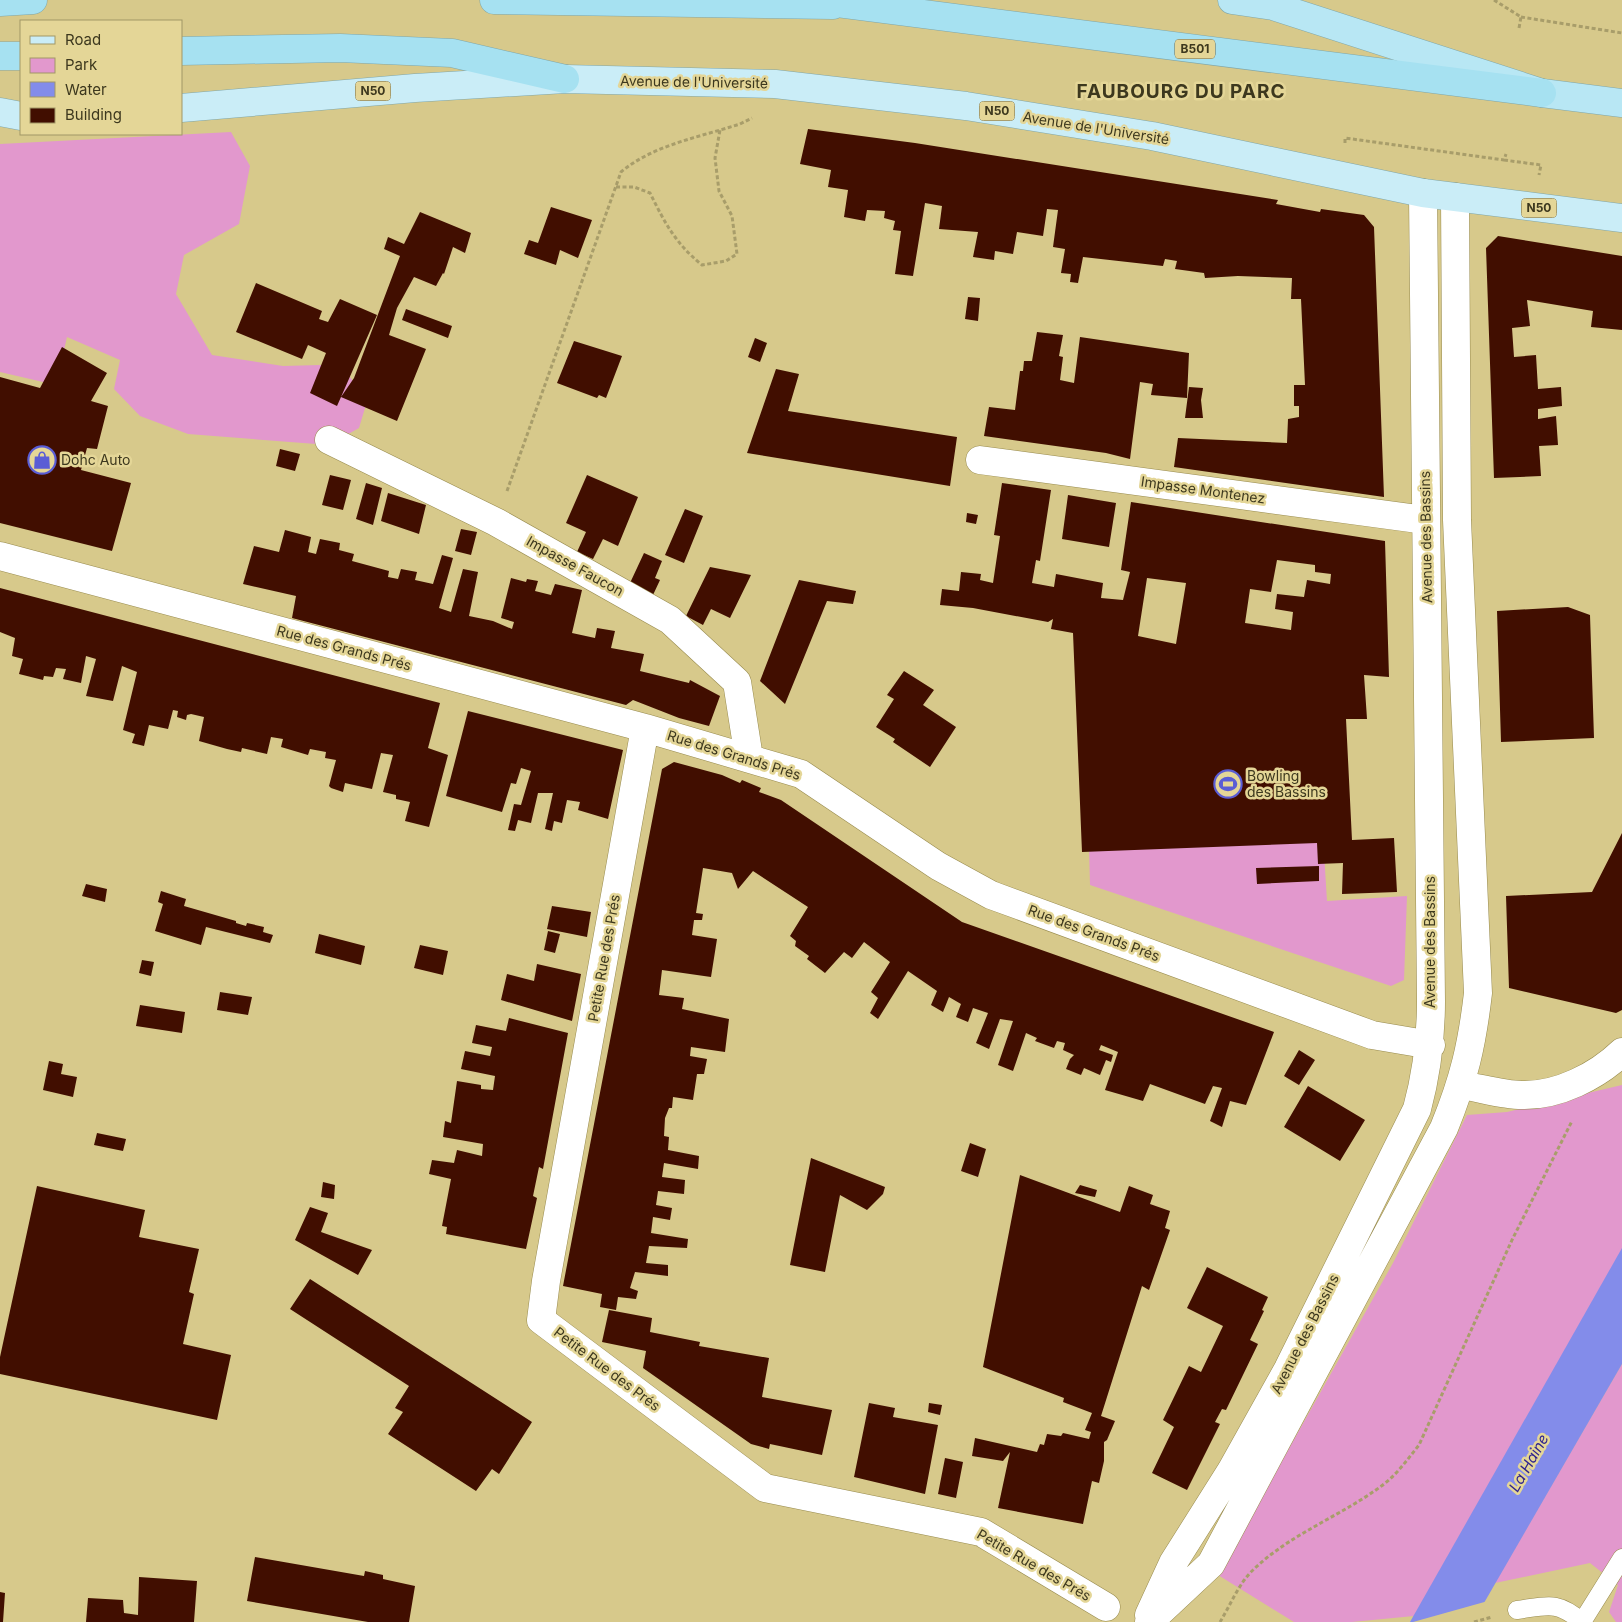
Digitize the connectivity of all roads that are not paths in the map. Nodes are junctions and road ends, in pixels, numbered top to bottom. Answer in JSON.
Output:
{"nodes":[{"id":1,"x":33,"y":0,"type":"edge"},
{"id":2,"x":494,"y":0,"type":"edge"},
{"id":3,"x":814,"y":0,"type":"edge"},
{"id":4,"x":1232,"y":0,"type":"edge"},
{"id":5,"x":0,"y":2,"type":"edge"},
{"id":6,"x":849,"y":6,"type":"junction"},
{"id":7,"x":182,"y":52,"type":"edge"},
{"id":8,"x":0,"y":56,"type":"edge"},
{"id":9,"x":20,"y":56,"type":"edge"},
{"id":10,"x":565,"y":78,"type":"junction"},
{"id":11,"x":1542,"y":93,"type":"junction"},
{"id":12,"x":1622,"y":103,"type":"edge"},
{"id":13,"x":182,"y":108,"type":"edge"},
{"id":14,"x":0,"y":112,"type":"edge"},
{"id":15,"x":20,"y":116,"type":"edge"},
{"id":16,"x":1423,"y":193,"type":"junction"},
{"id":17,"x":1455,"y":198,"type":"junction"},
{"id":18,"x":1622,"y":218,"type":"edge"},
{"id":19,"x":329,"y":440,"type":"dead end"},
{"id":20,"x":980,"y":460,"type":"dead end"},
{"id":21,"x":1426,"y":520,"type":"junction"},
{"id":22,"x":0,"y":556,"type":"edge"},
{"id":23,"x":645,"y":728,"type":"junction"},
{"id":24,"x":749,"y":758,"type":"junction"},
{"id":25,"x":1431,"y":1046,"type":"junction"},
{"id":26,"x":1622,"y":1052,"type":"edge"},
{"id":27,"x":1462,"y":1085,"type":"junction"},
{"id":28,"x":1622,"y":1558,"type":"edge"},
{"id":29,"x":1106,"y":1607,"type":"dead end"},
{"id":30,"x":1517,"y":1610,"type":"dead end"},
{"id":31,"x":1147,"y":1622,"type":"edge"},
{"id":32,"x":1582,"y":1622,"type":"edge"}],
"edges":[{"from":1,"to":5,"type":"highway"},
{"from":2,"to":6,"type":"highway","number":"B501"},
{"from":3,"to":6,"type":"highway","number":"B501"},
{"from":4,"to":11,"type":"highway"},
{"from":6,"to":11,"type":"highway","number":"B501"},
{"from":7,"to":10,"type":"highway"},
{"from":8,"to":9,"type":"highway"},
{"from":10,"to":13,"type":"main road","number":"N50"},
{"from":10,"to":16,"type":"main road","name":"Avenue de l'Université","number":"N50"},
{"from":11,"to":12,"type":"highway"},
{"from":14,"to":15,"type":"main road"},
{"from":16,"to":17,"type":"main road","name":"Avenue de l'Université","number":"N50"},
{"from":16,"to":21,"type":"street","name":"Avenue des Bassins"},
{"from":17,"to":18,"type":"main road","name":"Avenue de l'Université","number":"N50"},
{"from":17,"to":27,"type":"street"},
{"from":19,"to":24,"type":"street","name":"Impasse Faucon"},
{"from":20,"to":21,"type":"street","name":"Impasse Montenez"},
{"from":21,"to":25,"type":"street","name":"Avenue des Bassins"},
{"from":22,"to":23,"type":"street","name":"Rue des Grands Prés"},
{"from":23,"to":24,"type":"street","name":"Rue des Grands Prés"},
{"from":23,"to":29,"type":"street","name":"Petite Rue des Prés"},
{"from":24,"to":25,"type":"street","name":"Rue des Grands Prés"},
{"from":25,"to":31,"type":"street","name":"Avenue des Bassins"},
{"from":26,"to":27,"type":"street"},
{"from":27,"to":31,"type":"street"},
{"from":28,"to":32,"type":"lane"},
{"from":30,"to":32,"type":"lane"}]}
